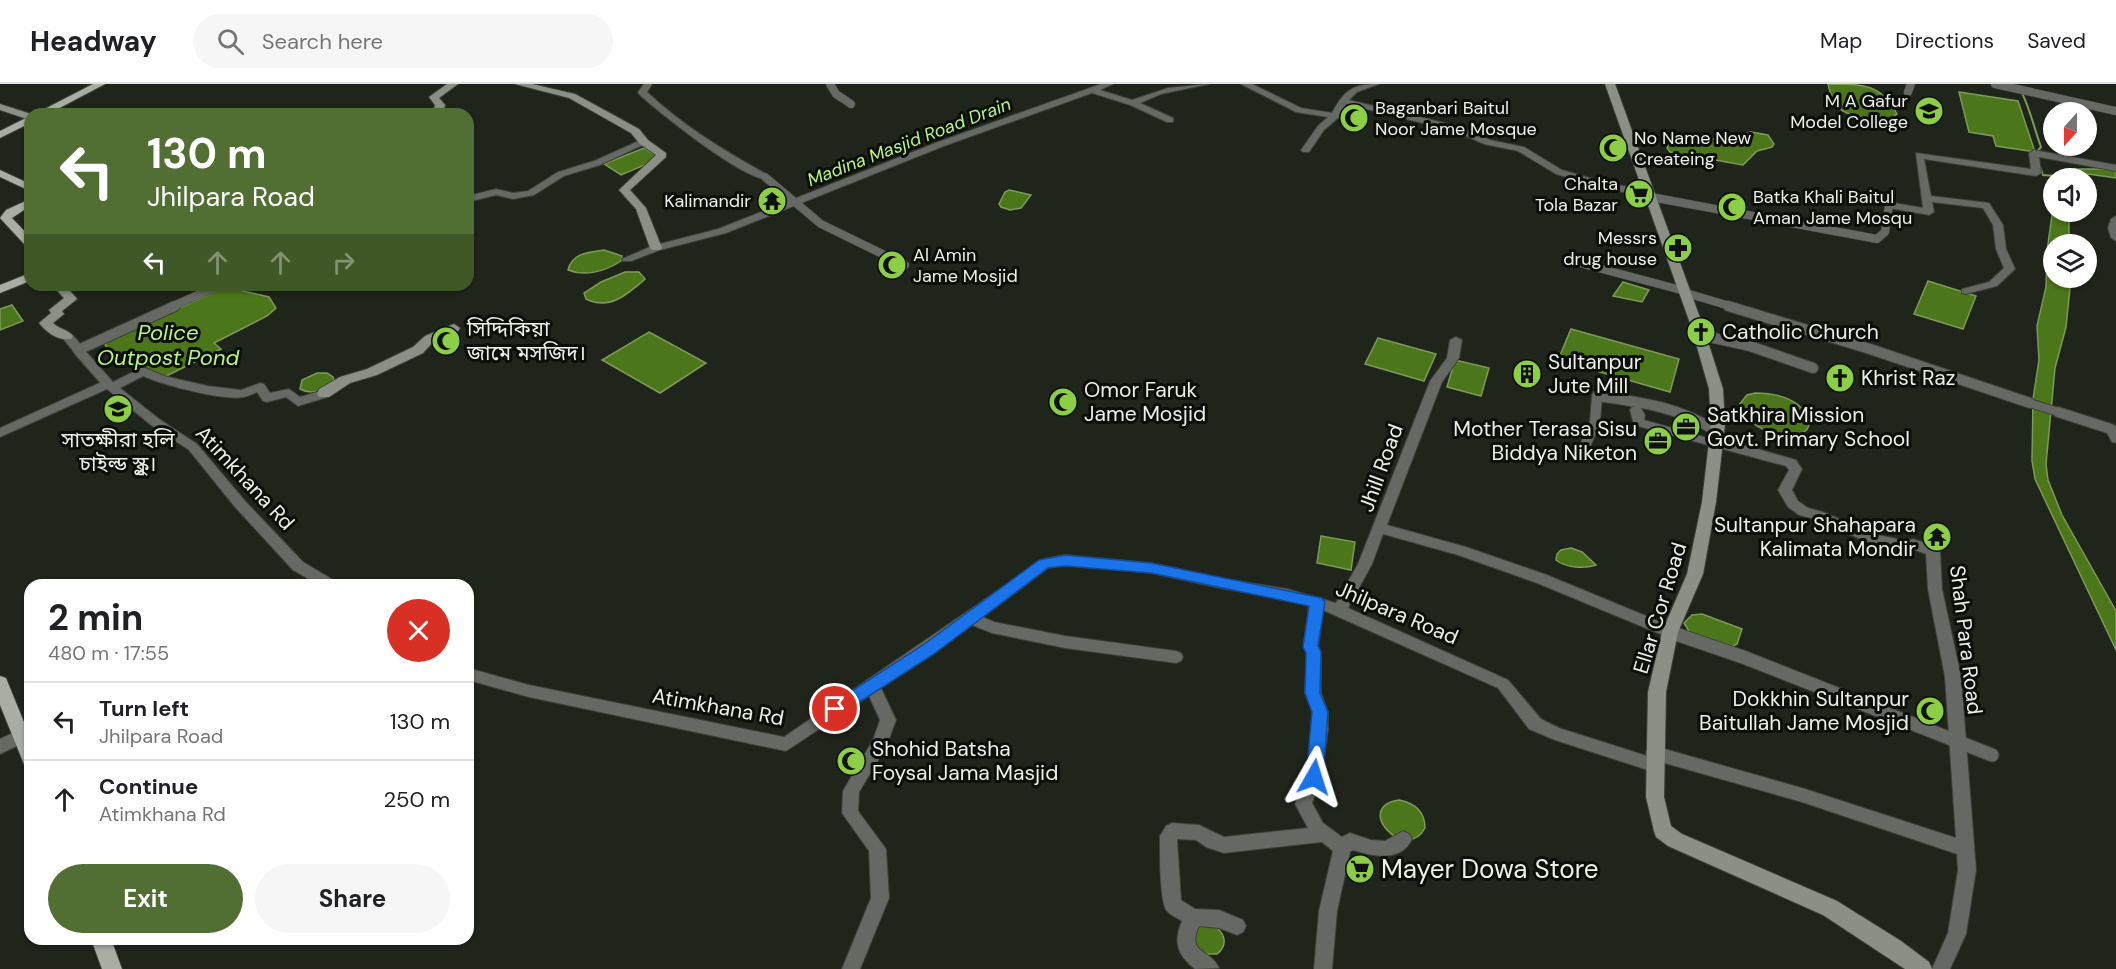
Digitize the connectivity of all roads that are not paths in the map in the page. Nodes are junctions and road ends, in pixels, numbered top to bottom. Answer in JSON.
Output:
{"nodes":[{"id":1,"x":100,"y":84,"type":"edge"},
{"id":2,"x":453,"y":84,"type":"edge"},
{"id":3,"x":520,"y":84,"type":"edge"},
{"id":4,"x":648,"y":84,"type":"edge"},
{"id":5,"x":830,"y":84,"type":"edge"},
{"id":6,"x":1109,"y":84,"type":"edge"},
{"id":7,"x":1205,"y":84,"type":"edge"},
{"id":8,"x":1245,"y":84,"type":"edge"},
{"id":9,"x":1375,"y":84,"type":"edge"},
{"id":10,"x":1610,"y":84,"type":"edge"},
{"id":11,"x":1911,"y":84,"type":"edge"},
{"id":12,"x":1995,"y":84,"type":"edge"},
{"id":13,"x":2047,"y":88,"type":"dead end"},
{"id":14,"x":1094,"y":91,"type":"junction"},
{"id":15,"x":1908,"y":92,"type":"dead end"},
{"id":16,"x":2053,"y":96,"type":"junction"},
{"id":17,"x":1343,"y":101,"type":"junction"},
{"id":18,"x":1133,"y":103,"type":"junction"},
{"id":19,"x":850,"y":104,"type":"dead end"},
{"id":20,"x":0,"y":107,"type":"edge"},
{"id":21,"x":52,"y":108,"type":"edge"},
{"id":22,"x":439,"y":108,"type":"edge"},
{"id":23,"x":2116,"y":111,"type":"edge"},
{"id":24,"x":24,"y":116,"type":"edge"},
{"id":25,"x":1335,"y":116,"type":"junction"},
{"id":26,"x":1170,"y":120,"type":"dead end"},
{"id":27,"x":24,"y":121,"type":"edge"},
{"id":28,"x":0,"y":135,"type":"edge"},
{"id":29,"x":644,"y":142,"type":"junction"},
{"id":30,"x":1306,"y":150,"type":"dead end"},
{"id":31,"x":2116,"y":168,"type":"edge"},
{"id":32,"x":0,"y":173,"type":"edge"},
{"id":33,"x":765,"y":177,"type":"joint"},
{"id":34,"x":24,"y":185,"type":"edge"},
{"id":35,"x":1651,"y":195,"type":"junction"},
{"id":36,"x":474,"y":198,"type":"edge"},
{"id":37,"x":1927,"y":199,"type":"junction"},
{"id":38,"x":792,"y":202,"type":"junction"},
{"id":39,"x":24,"y":205,"type":"edge"},
{"id":40,"x":1889,"y":205,"type":"joint"},
{"id":41,"x":2116,"y":219,"type":"edge"},
{"id":42,"x":24,"y":238,"type":"edge"},
{"id":43,"x":2116,"y":238,"type":"edge"},
{"id":44,"x":656,"y":248,"type":"junction"},
{"id":45,"x":627,"y":259,"type":"dead end"},
{"id":46,"x":905,"y":264,"type":"dead end"},
{"id":47,"x":1582,"y":264,"type":"dead end"},
{"id":48,"x":24,"y":279,"type":"edge"},
{"id":49,"x":0,"y":289,"type":"edge"},
{"id":50,"x":64,"y":291,"type":"edge"},
{"id":51,"x":207,"y":291,"type":"edge"},
{"id":52,"x":1966,"y":291,"type":"dead end"},
{"id":53,"x":1685,"y":292,"type":"junction"},
{"id":54,"x":454,"y":328,"type":"dead end"},
{"id":55,"x":1700,"y":335,"type":"junction"},
{"id":56,"x":67,"y":336,"type":"joint"},
{"id":57,"x":1456,"y":340,"type":"dead end"},
{"id":58,"x":78,"y":350,"type":"junction"},
{"id":59,"x":1813,"y":368,"type":"dead end"},
{"id":60,"x":110,"y":385,"type":"junction"},
{"id":61,"x":324,"y":394,"type":"joint"},
{"id":62,"x":2030,"y":403,"type":"joint"},
{"id":63,"x":1636,"y":410,"type":"dead end"},
{"id":64,"x":2058,"y":412,"type":"joint"},
{"id":65,"x":0,"y":433,"type":"edge"},
{"id":66,"x":2114,"y":433,"type":"edge"},
{"id":67,"x":1716,"y":439,"type":"junction"},
{"id":68,"x":1584,"y":451,"type":"dead end"},
{"id":69,"x":1379,"y":528,"type":"junction"},
{"id":70,"x":320,"y":579,"type":"edge"},
{"id":71,"x":1317,"y":602,"type":"junction"},
{"id":72,"x":1340,"y":611,"type":"junction"},
{"id":73,"x":971,"y":618,"type":"junction"},
{"id":74,"x":1670,"y":632,"type":"junction"},
{"id":75,"x":1176,"y":657,"type":"dead end"},
{"id":76,"x":474,"y":676,"type":"edge"},
{"id":77,"x":0,"y":682,"type":"edge"},
{"id":78,"x":872,"y":684,"type":"junction"},
{"id":79,"x":1316,"y":728,"type":"dead end"},
{"id":80,"x":21,"y":736,"type":"junction"},
{"id":81,"x":1956,"y":740,"type":"junction"},
{"id":82,"x":24,"y":744,"type":"edge"},
{"id":83,"x":0,"y":747,"type":"edge"},
{"id":84,"x":1992,"y":755,"type":"dead end"},
{"id":85,"x":1654,"y":759,"type":"junction"},
{"id":86,"x":1300,"y":802,"type":"dead end"},
{"id":87,"x":1325,"y":834,"type":"junction"},
{"id":88,"x":1404,"y":839,"type":"dead end"},
{"id":89,"x":1342,"y":848,"type":"junction"},
{"id":90,"x":1966,"y":849,"type":"junction"},
{"id":91,"x":1193,"y":918,"type":"junction"},
{"id":92,"x":1237,"y":926,"type":"dead end"},
{"id":93,"x":103,"y":945,"type":"edge"},
{"id":94,"x":1210,"y":968,"type":"edge"},
{"id":95,"x":112,"y":969,"type":"edge"},
{"id":96,"x":850,"y":969,"type":"edge"},
{"id":97,"x":1323,"y":969,"type":"edge"},
{"id":98,"x":1922,"y":969,"type":"edge"},
{"id":99,"x":1941,"y":969,"type":"edge"}],
"edges":[{"from":1,"to":21,"type":"main road"},
{"from":2,"to":22,"type":"main road"},
{"from":3,"to":29,"type":"main road"},
{"from":4,"to":33,"type":"street"},
{"from":5,"to":19,"type":"street"},
{"from":6,"to":14,"type":"street"},
{"from":7,"to":18,"type":"street"},
{"from":8,"to":25,"type":"street"},
{"from":9,"to":17,"type":"street"},
{"from":10,"to":35,"type":"main road","name":"Ellar Cor Road"},
{"from":11,"to":15,"type":"street"},
{"from":12,"to":16,"type":"street"},
{"from":13,"to":16,"type":"street"},
{"from":14,"to":18,"type":"street"},
{"from":14,"to":38,"type":"street"},
{"from":16,"to":23,"type":"street"},
{"from":17,"to":25,"type":"street"},
{"from":17,"to":35,"type":"street"},
{"from":18,"to":26,"type":"street"},
{"from":20,"to":24,"type":"main road"},
{"from":25,"to":30,"type":"street"},
{"from":27,"to":28,"type":"main road"},
{"from":29,"to":36,"type":"street"},
{"from":29,"to":44,"type":"main road"},
{"from":31,"to":37,"type":"street"},
{"from":32,"to":34,"type":"main road"},
{"from":33,"to":38,"type":"street"},
{"from":35,"to":40,"type":"street"},
{"from":35,"to":53,"type":"main road","name":"Ellar Cor Road"},
{"from":37,"to":40,"type":"street"},
{"from":37,"to":52,"type":"street"},
{"from":38,"to":44,"type":"street"},
{"from":38,"to":46,"type":"street"},
{"from":39,"to":42,"type":"main road"},
{"from":41,"to":43,"type":"street"},
{"from":44,"to":45,"type":"street"},
{"from":47,"to":53,"type":"street"},
{"from":48,"to":49,"type":"main road"},
{"from":50,"to":56,"type":"main road"},
{"from":51,"to":58,"type":"street"},
{"from":53,"to":55,"type":"main road","name":"Ellar Cor Road"},
{"from":53,"to":62,"type":"street"},
{"from":54,"to":61,"type":"main road"},
{"from":55,"to":59,"type":"street"},
{"from":55,"to":67,"type":"main road","name":"Ellar Cor Road"},
{"from":56,"to":58,"type":"street"},
{"from":57,"to":69,"type":"street","name":"Jhill Road"},
{"from":58,"to":60,"type":"street"},
{"from":60,"to":61,"type":"street"},
{"from":60,"to":65,"type":"street"},
{"from":60,"to":70,"type":"street","name":"Atimkhana Rd"},
{"from":62,"to":64,"type":"street"},
{"from":63,"to":67,"type":"street"},
{"from":64,"to":66,"type":"street"},
{"from":67,"to":68,"type":"street"},
{"from":67,"to":74,"type":"main road","name":"Ellar Cor Road"},
{"from":67,"to":81,"type":"street","name":"Shah Para Road"},
{"from":69,"to":72,"type":"street","name":"Jhill Road"},
{"from":69,"to":74,"type":"street"},
{"from":71,"to":72,"type":"street","name":"Jhilpara Road"},
{"from":71,"to":73,"type":"street","name":"Jhilpara Road"},
{"from":71,"to":87,"type":"street"},
{"from":72,"to":85,"type":"street","name":"Jhilpara Road"},
{"from":73,"to":75,"type":"street"},
{"from":73,"to":78,"type":"street","name":"Atimkhana Rd"},
{"from":74,"to":81,"type":"street"},
{"from":74,"to":85,"type":"main road","name":"Ellar Cor Road"},
{"from":76,"to":78,"type":"street","name":"Atimkhana Rd"},
{"from":77,"to":80,"type":"main road"},
{"from":78,"to":96,"type":"street"},
{"from":79,"to":86,"type":"street"},
{"from":80,"to":82,"type":"main road"},
{"from":80,"to":83,"type":"street"},
{"from":81,"to":84,"type":"street"},
{"from":81,"to":90,"type":"street","name":"Shah Para Road"},
{"from":85,"to":90,"type":"street","name":"Jhilpara Road"},
{"from":85,"to":98,"type":"main road","name":"Ellar Cor Road"},
{"from":87,"to":89,"type":"street"},
{"from":87,"to":91,"type":"street"},
{"from":88,"to":89,"type":"street"},
{"from":89,"to":97,"type":"street"},
{"from":90,"to":99,"type":"street","name":"Shah Para Road"},
{"from":91,"to":92,"type":"street"},
{"from":91,"to":94,"type":"street"},
{"from":93,"to":95,"type":"main road"}]}
